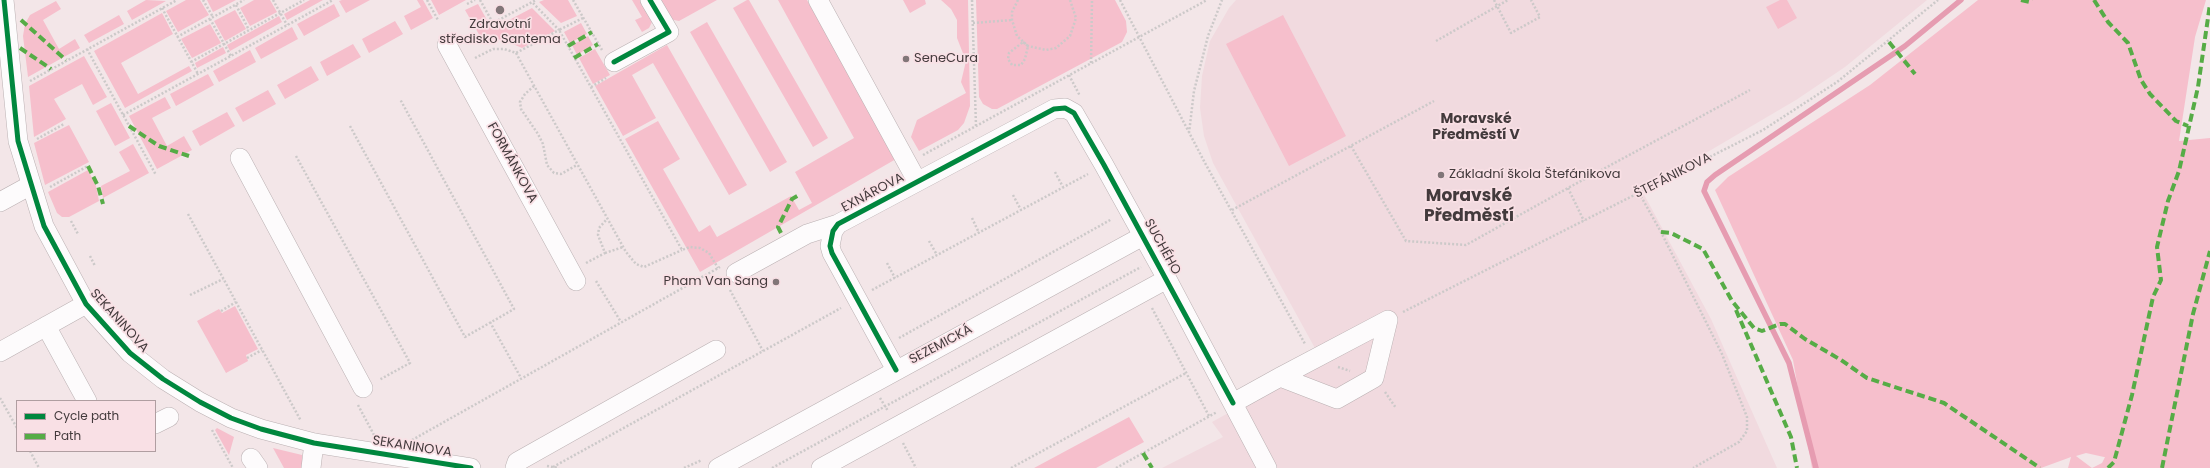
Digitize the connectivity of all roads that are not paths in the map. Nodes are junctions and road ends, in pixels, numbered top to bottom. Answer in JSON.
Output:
{"nodes":[{"id":1,"x":650,"y":0,"type":"edge"},
{"id":2,"x":818,"y":0,"type":"edge"},
{"id":3,"x":8,"y":2,"type":"edge"},
{"id":4,"x":447,"y":45,"type":"dead end"},
{"id":5,"x":612,"y":69,"type":"road end"},
{"id":6,"x":1065,"y":108,"type":"joint"},
{"id":7,"x":240,"y":158,"type":"dead end"},
{"id":8,"x":918,"y":181,"type":"junction"},
{"id":9,"x":40,"y":186,"type":"junction"},
{"id":10,"x":0,"y":202,"type":"edge"},
{"id":11,"x":838,"y":224,"type":"junction"},
{"id":12,"x":1143,"y":236,"type":"junction"},
{"id":13,"x":574,"y":276,"type":"road end"},
{"id":14,"x":729,"y":279,"type":"road end"},
{"id":15,"x":1167,"y":279,"type":"junction"},
{"id":16,"x":86,"y":304,"type":"junction"},
{"id":17,"x":46,"y":326,"type":"junction"},
{"id":18,"x":716,"y":350,"type":"dead end"},
{"id":19,"x":0,"y":352,"type":"edge"},
{"id":20,"x":896,"y":370,"type":"junction"},
{"id":21,"x":1280,"y":377,"type":"junction"},
{"id":22,"x":363,"y":388,"type":"road end"},
{"id":23,"x":86,"y":400,"type":"edge"},
{"id":24,"x":1233,"y":403,"type":"junction"},
{"id":25,"x":314,"y":443,"type":"junction"},
{"id":26,"x":712,"y":463,"type":"edge"},
{"id":27,"x":430,"y":465,"type":"edge"},
{"id":28,"x":311,"y":468,"type":"edge"},
{"id":29,"x":471,"y":468,"type":"edge"},
{"id":30,"x":515,"y":468,"type":"edge"},
{"id":31,"x":821,"y":468,"type":"edge"},
{"id":32,"x":1267,"y":468,"type":"edge"}],
"edges":[{"from":1,"to":5,"type":"street"},
{"from":2,"to":8,"type":"street","name":"EXNÁROVA"},
{"from":3,"to":9,"type":"street","name":"SEKANINOVA"},
{"from":4,"to":13,"type":"street","name":"FORMÁNKOVA"},
{"from":6,"to":8,"type":"street","name":"EXNÁROVA"},
{"from":6,"to":12,"type":"street","name":"SUCHÉHO"},
{"from":7,"to":22,"type":"street"},
{"from":8,"to":11,"type":"street","name":"EXNÁROVA"},
{"from":9,"to":10,"type":"street"},
{"from":9,"to":16,"type":"street","name":"SEKANINOVA"},
{"from":11,"to":14,"type":"street"},
{"from":11,"to":20,"type":"street","name":"EXNÁROVA"},
{"from":12,"to":15,"type":"street","name":"SUCHÉHO"},
{"from":12,"to":20,"type":"street","name":"SEZEMICKÁ"},
{"from":15,"to":24,"type":"street","name":"SUCHÉHO"},
{"from":15,"to":31,"type":"street"},
{"from":16,"to":17,"type":"street"},
{"from":16,"to":25,"type":"street","name":"SEKANINOVA"},
{"from":17,"to":19,"type":"street"},
{"from":17,"to":23,"type":"street"},
{"from":18,"to":30,"type":"street"},
{"from":20,"to":26,"type":"street","name":"SEZEMICKÁ"},
{"from":21,"to":21,"type":"street"},
{"from":21,"to":24,"type":"street"},
{"from":24,"to":32,"type":"street","name":"SUCHÉHO"},
{"from":25,"to":27,"type":"street","name":"SEKANINOVA"},
{"from":25,"to":28,"type":"street"},
{"from":27,"to":29,"type":"street","name":"SEKANINOVA"}]}
